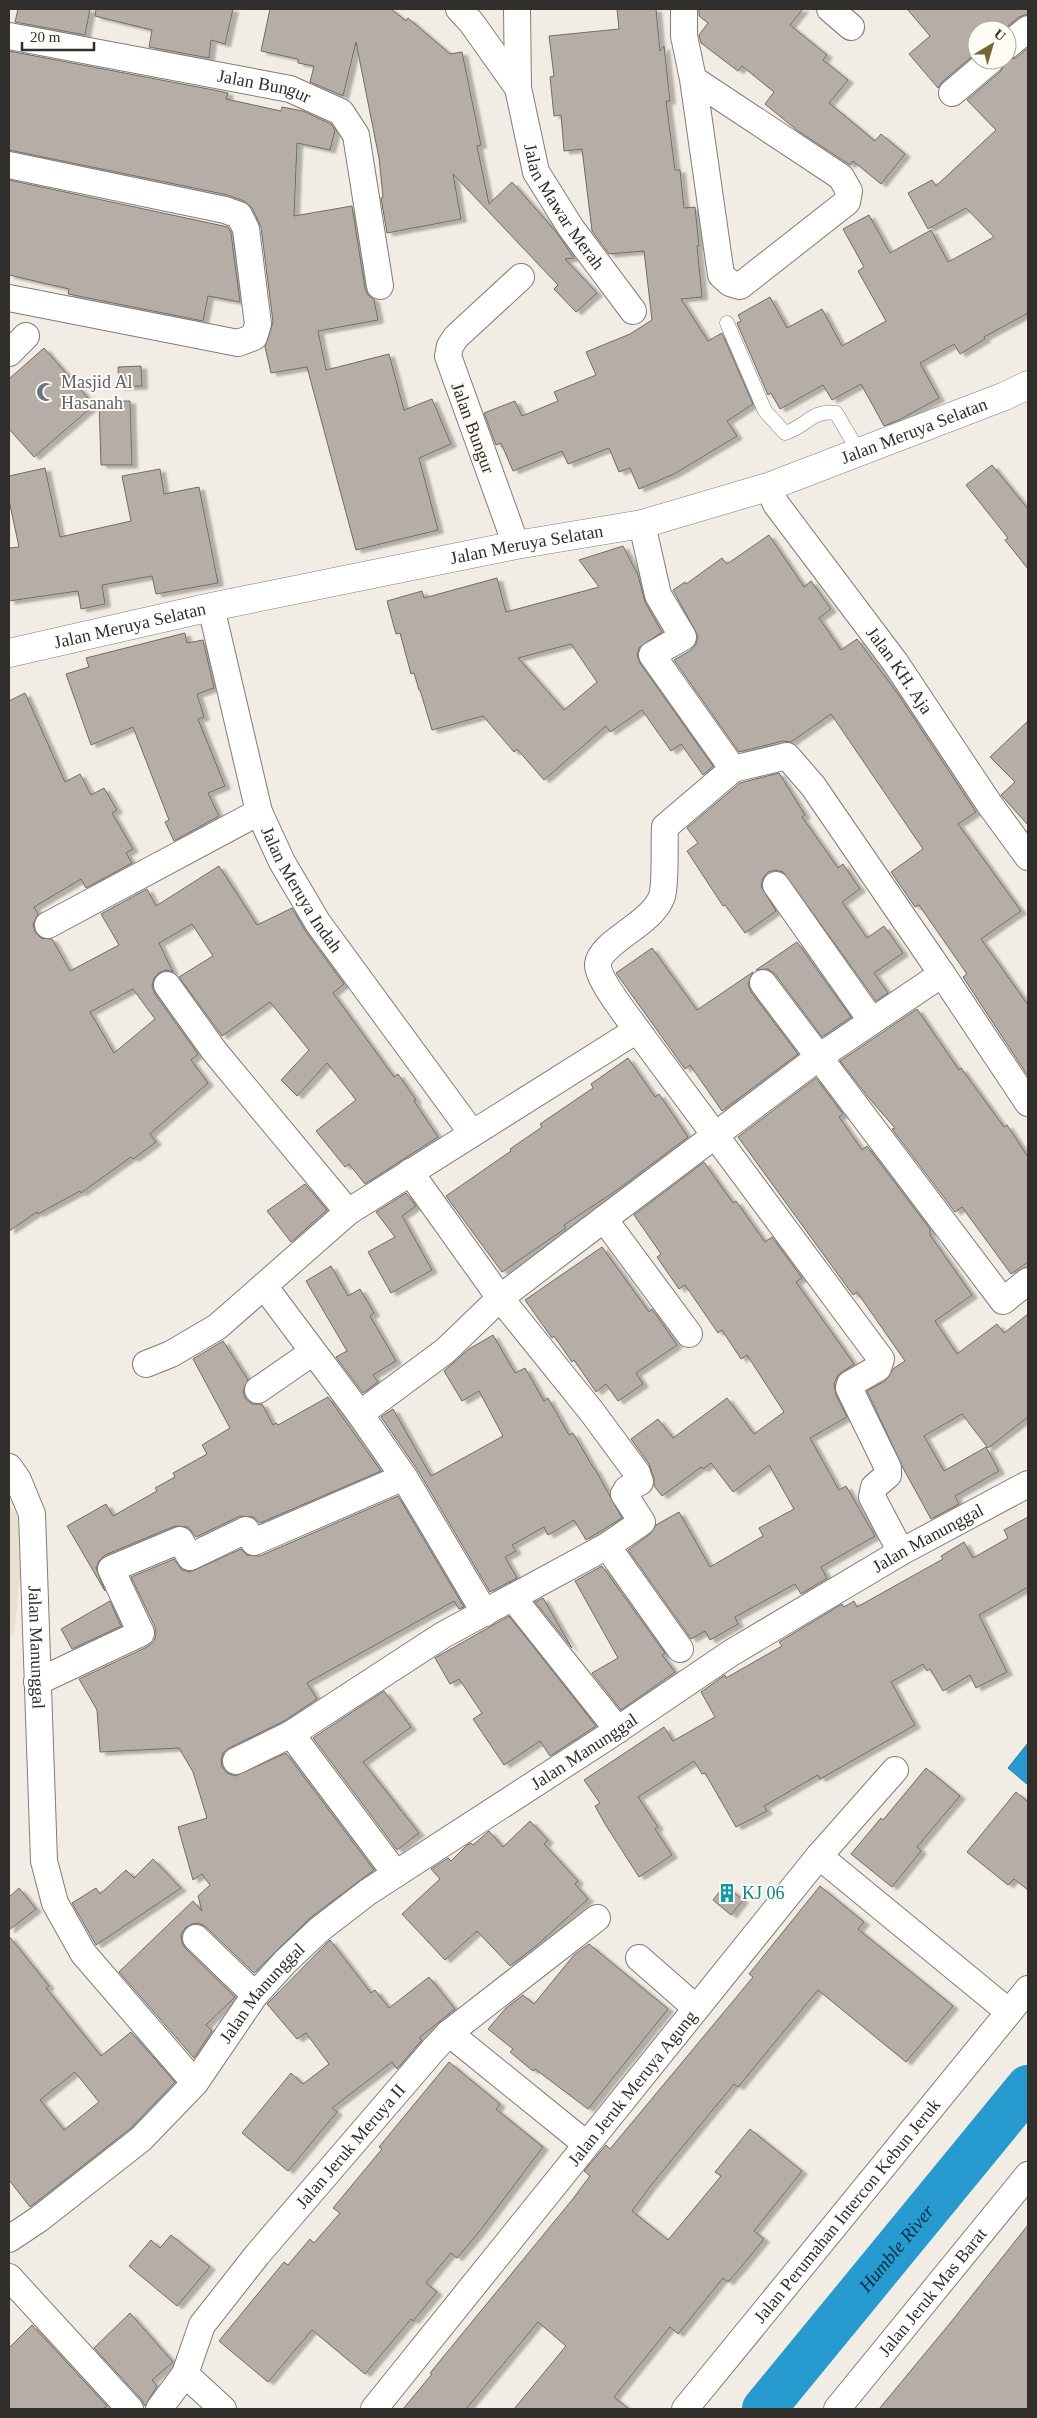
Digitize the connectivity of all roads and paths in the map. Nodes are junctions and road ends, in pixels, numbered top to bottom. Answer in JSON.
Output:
{"nodes":[{"id":1,"x":459,"y":9,"type":"edge"},
{"id":2,"x":518,"y":9,"type":"edge"},
{"id":3,"x":684,"y":9,"type":"edge"},
{"id":4,"x":830,"y":9,"type":"edge"},
{"id":5,"x":851,"y":27,"type":"dead end"},
{"id":6,"x":1028,"y":28,"type":"edge"},
{"id":7,"x":9,"y":36,"type":"edge"},
{"id":8,"x":1017,"y":37,"type":"edge"},
{"id":9,"x":979,"y":70,"type":"edge"},
{"id":10,"x":693,"y":79,"type":"junction"},
{"id":11,"x":518,"y":88,"type":"junction"},
{"id":12,"x":952,"y":93,"type":"dead end"},
{"id":13,"x":9,"y":165,"type":"edge"},
{"id":14,"x":521,"y":277,"type":"dead end"},
{"id":15,"x":380,"y":286,"type":"dead end"},
{"id":16,"x":9,"y":298,"type":"edge"},
{"id":17,"x":633,"y":311,"type":"dead end"},
{"id":18,"x":727,"y":323,"type":"dead end"},
{"id":19,"x":1028,"y":385,"type":"edge"},
{"id":20,"x":859,"y":452,"type":"junction"},
{"id":21,"x":768,"y":487,"type":"junction"},
{"id":22,"x":642,"y":524,"type":"junction"},
{"id":23,"x":516,"y":546,"type":"junction"},
{"id":24,"x":211,"y":607,"type":"junction"},
{"id":25,"x":9,"y":653,"type":"edge"},
{"id":26,"x":733,"y":769,"type":"junction"},
{"id":27,"x":259,"y":812,"type":"junction"},
{"id":28,"x":1028,"y":857,"type":"edge"},
{"id":29,"x":776,"y":885,"type":"dead end"},
{"id":30,"x":48,"y":925,"type":"dead end"},
{"id":31,"x":942,"y":974,"type":"junction"},
{"id":32,"x":763,"y":983,"type":"dead end"},
{"id":33,"x":167,"y":985,"type":"dead end"},
{"id":34,"x":871,"y":1020,"type":"junction"},
{"id":35,"x":637,"y":1030,"type":"junction"},
{"id":36,"x":819,"y":1057,"type":"junction"},
{"id":37,"x":1028,"y":1103,"type":"edge"},
{"id":38,"x":472,"y":1133,"type":"junction"},
{"id":39,"x":716,"y":1136,"type":"junction"},
{"id":40,"x":410,"y":1172,"type":"junction"},
{"id":41,"x":348,"y":1212,"type":"junction"},
{"id":42,"x":604,"y":1219,"type":"junction"},
{"id":43,"x":1028,"y":1281,"type":"edge"},
{"id":44,"x":264,"y":1286,"type":"junction"},
{"id":45,"x":500,"y":1298,"type":"junction"},
{"id":46,"x":689,"y":1334,"type":"dead end"},
{"id":47,"x":313,"y":1352,"type":"junction"},
{"id":48,"x":146,"y":1364,"type":"dead end"},
{"id":49,"x":258,"y":1390,"type":"dead end"},
{"id":50,"x":360,"y":1414,"type":"junction"},
{"id":51,"x":9,"y":1468,"type":"edge"},
{"id":52,"x":404,"y":1477,"type":"junction"},
{"id":53,"x":1028,"y":1484,"type":"edge"},
{"id":54,"x":607,"y":1546,"type":"junction"},
{"id":55,"x":901,"y":1552,"type":"junction"},
{"id":56,"x":513,"y":1598,"type":"junction"},
{"id":57,"x":485,"y":1613,"type":"junction"},
{"id":58,"x":680,"y":1649,"type":"dead end"},
{"id":59,"x":37,"y":1682,"type":"junction"},
{"id":60,"x":618,"y":1730,"type":"junction"},
{"id":61,"x":291,"y":1734,"type":"junction"},
{"id":62,"x":236,"y":1761,"type":"dead end"},
{"id":63,"x":895,"y":1770,"type":"dead end"},
{"id":64,"x":819,"y":1856,"type":"junction"},
{"id":65,"x":396,"y":1874,"type":"junction"},
{"id":66,"x":597,"y":1918,"type":"dead end"},
{"id":67,"x":196,"y":1938,"type":"dead end"},
{"id":68,"x":639,"y":1958,"type":"dead end"},
{"id":69,"x":1028,"y":1989,"type":"edge"},
{"id":70,"x":254,"y":1995,"type":"junction"},
{"id":71,"x":696,"y":2008,"type":"junction"},
{"id":72,"x":1009,"y":2012,"type":"junction"},
{"id":73,"x":450,"y":2033,"type":"junction"},
{"id":74,"x":195,"y":2084,"type":"junction"},
{"id":75,"x":586,"y":2144,"type":"junction"},
{"id":76,"x":1028,"y":2175,"type":"edge"},
{"id":77,"x":9,"y":2239,"type":"edge"},
{"id":78,"x":9,"y":2277,"type":"edge"},
{"id":79,"x":185,"y":2374,"type":"junction"},
{"id":80,"x":130,"y":2409,"type":"edge"},
{"id":81,"x":159,"y":2409,"type":"edge"},
{"id":82,"x":223,"y":2409,"type":"edge"},
{"id":83,"x":374,"y":2409,"type":"edge"},
{"id":84,"x":685,"y":2409,"type":"edge"},
{"id":85,"x":837,"y":2409,"type":"edge"}],
"edges":[{"from":1,"to":11,"type":"street","name":"Jalan Mawar Merah"},
{"from":2,"to":11,"type":"street","name":"Jalan Mawar Merah"},
{"from":3,"to":10,"type":"street"},
{"from":4,"to":5,"type":"street"},
{"from":6,"to":8,"type":"street"},
{"from":7,"to":15,"type":"street","name":"Jalan Bungur"},
{"from":9,"to":12,"type":"street"},
{"from":10,"to":10,"type":"street"},
{"from":11,"to":17,"type":"street","name":"Jalan Mawar Merah"},
{"from":13,"to":16,"type":"street"},
{"from":14,"to":23,"type":"street","name":"Jalan Bungur"},
{"from":18,"to":20,"type":"lane"},
{"from":19,"to":20,"type":"main road","name":"Jalan Meruya Selatan"},
{"from":20,"to":21,"type":"main road","name":"Jalan Meruya Selatan"},
{"from":21,"to":22,"type":"main road","name":"Jalan Meruya Selatan"},
{"from":21,"to":28,"type":"street","name":"Jalan KH. Aja"},
{"from":22,"to":23,"type":"main road","name":"Jalan Meruya Selatan"},
{"from":22,"to":26,"type":"street"},
{"from":23,"to":24,"type":"main road","name":"Jalan Meruya Selatan"},
{"from":24,"to":25,"type":"main road","name":"Jalan Meruya Selatan"},
{"from":24,"to":27,"type":"street","name":"Jalan Meruya Indah"},
{"from":26,"to":31,"type":"street"},
{"from":26,"to":35,"type":"street"},
{"from":27,"to":30,"type":"street"},
{"from":27,"to":38,"type":"street","name":"Jalan Meruya Indah"},
{"from":29,"to":34,"type":"street"},
{"from":31,"to":34,"type":"street"},
{"from":31,"to":37,"type":"street"},
{"from":32,"to":36,"type":"street"},
{"from":33,"to":41,"type":"street"},
{"from":34,"to":36,"type":"street"},
{"from":35,"to":38,"type":"street"},
{"from":35,"to":39,"type":"street"},
{"from":36,"to":39,"type":"street"},
{"from":36,"to":43,"type":"street"},
{"from":38,"to":40,"type":"street"},
{"from":39,"to":42,"type":"street"},
{"from":39,"to":55,"type":"street"},
{"from":40,"to":41,"type":"street"},
{"from":40,"to":45,"type":"street"},
{"from":41,"to":44,"type":"street"},
{"from":42,"to":45,"type":"street"},
{"from":42,"to":46,"type":"street"},
{"from":44,"to":47,"type":"street"},
{"from":44,"to":48,"type":"street"},
{"from":45,"to":50,"type":"street"},
{"from":45,"to":54,"type":"street"},
{"from":47,"to":49,"type":"street"},
{"from":47,"to":50,"type":"street"},
{"from":50,"to":52,"type":"street"},
{"from":51,"to":59,"type":"street","name":"Jalan Manunggal"},
{"from":52,"to":57,"type":"street"},
{"from":52,"to":59,"type":"street"},
{"from":53,"to":55,"type":"street","name":"Jalan Manunggal"},
{"from":54,"to":56,"type":"street"},
{"from":54,"to":58,"type":"street"},
{"from":55,"to":60,"type":"street","name":"Jalan Manunggal"},
{"from":56,"to":57,"type":"street"},
{"from":56,"to":60,"type":"street"},
{"from":57,"to":61,"type":"street"},
{"from":59,"to":74,"type":"street","name":"Jalan Manunggal"},
{"from":60,"to":65,"type":"street","name":"Jalan Manunggal"},
{"from":61,"to":62,"type":"street"},
{"from":61,"to":65,"type":"street"},
{"from":63,"to":64,"type":"street","name":"Jalan Jeruk Meruya Agung"},
{"from":64,"to":71,"type":"street","name":"Jalan Jeruk Meruya Agung"},
{"from":64,"to":72,"type":"street"},
{"from":65,"to":70,"type":"street","name":"Jalan Manunggal"},
{"from":66,"to":73,"type":"street","name":"Jalan Jeruk Meruya II"},
{"from":67,"to":70,"type":"street"},
{"from":68,"to":71,"type":"street"},
{"from":69,"to":72,"type":"street","name":"Jalan Perumahan Intercon Kebun Jeruk"},
{"from":70,"to":74,"type":"street","name":"Jalan Manunggal"},
{"from":71,"to":75,"type":"street","name":"Jalan Jeruk Meruya Agung"},
{"from":72,"to":84,"type":"street","name":"Jalan Perumahan Intercon Kebun Jeruk"},
{"from":73,"to":75,"type":"street"},
{"from":73,"to":79,"type":"street","name":"Jalan Jeruk Meruya II"},
{"from":74,"to":77,"type":"street","name":"Jalan Manunggal"},
{"from":75,"to":83,"type":"street","name":"Jalan Jeruk Meruya Agung"},
{"from":76,"to":85,"type":"street","name":"Jalan Jeruk Mas Barat"},
{"from":78,"to":80,"type":"street"},
{"from":79,"to":81,"type":"street","name":"Jalan Jeruk Meruya II"},
{"from":79,"to":82,"type":"street"}]}
